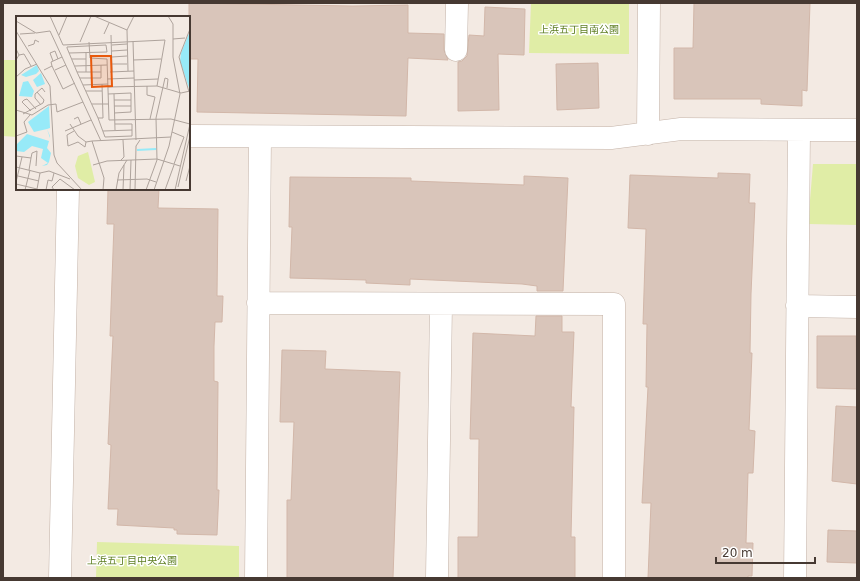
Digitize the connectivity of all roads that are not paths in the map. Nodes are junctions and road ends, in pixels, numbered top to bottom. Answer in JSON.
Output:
{"nodes":[{"id":1,"x":457,"y":3,"type":"edge"},
{"id":2,"x":649,"y":3,"type":"edge"},
{"id":3,"x":456,"y":50,"type":"dead end"},
{"id":4,"x":857,"y":130,"type":"edge"},
{"id":5,"x":799,"y":131,"type":"junction"},
{"id":6,"x":648,"y":134,"type":"junction"},
{"id":7,"x":190,"y":136,"type":"edge"},
{"id":8,"x":260,"y":137,"type":"junction"},
{"id":9,"x":68,"y":190,"type":"edge"},
{"id":10,"x":258,"y":303,"type":"junction"},
{"id":11,"x":441,"y":304,"type":"junction"},
{"id":12,"x":798,"y":306,"type":"junction"},
{"id":13,"x":857,"y":307,"type":"edge"},
{"id":14,"x":60,"y":578,"type":"edge"},
{"id":15,"x":256,"y":578,"type":"edge"},
{"id":16,"x":438,"y":578,"type":"edge"},
{"id":17,"x":614,"y":578,"type":"edge"},
{"id":18,"x":795,"y":578,"type":"edge"}],
"edges":[{"from":1,"to":3,"type":"street"},
{"from":2,"to":6,"type":"street"},
{"from":4,"to":5,"type":"street"},
{"from":5,"to":6,"type":"street"},
{"from":5,"to":12,"type":"street"},
{"from":6,"to":8,"type":"street"},
{"from":7,"to":8,"type":"street"},
{"from":8,"to":10,"type":"street"},
{"from":9,"to":14,"type":"street"},
{"from":10,"to":11,"type":"street"},
{"from":10,"to":15,"type":"street"},
{"from":11,"to":16,"type":"street"},
{"from":11,"to":17,"type":"street"},
{"from":12,"to":13,"type":"street"},
{"from":12,"to":18,"type":"street"}]}
